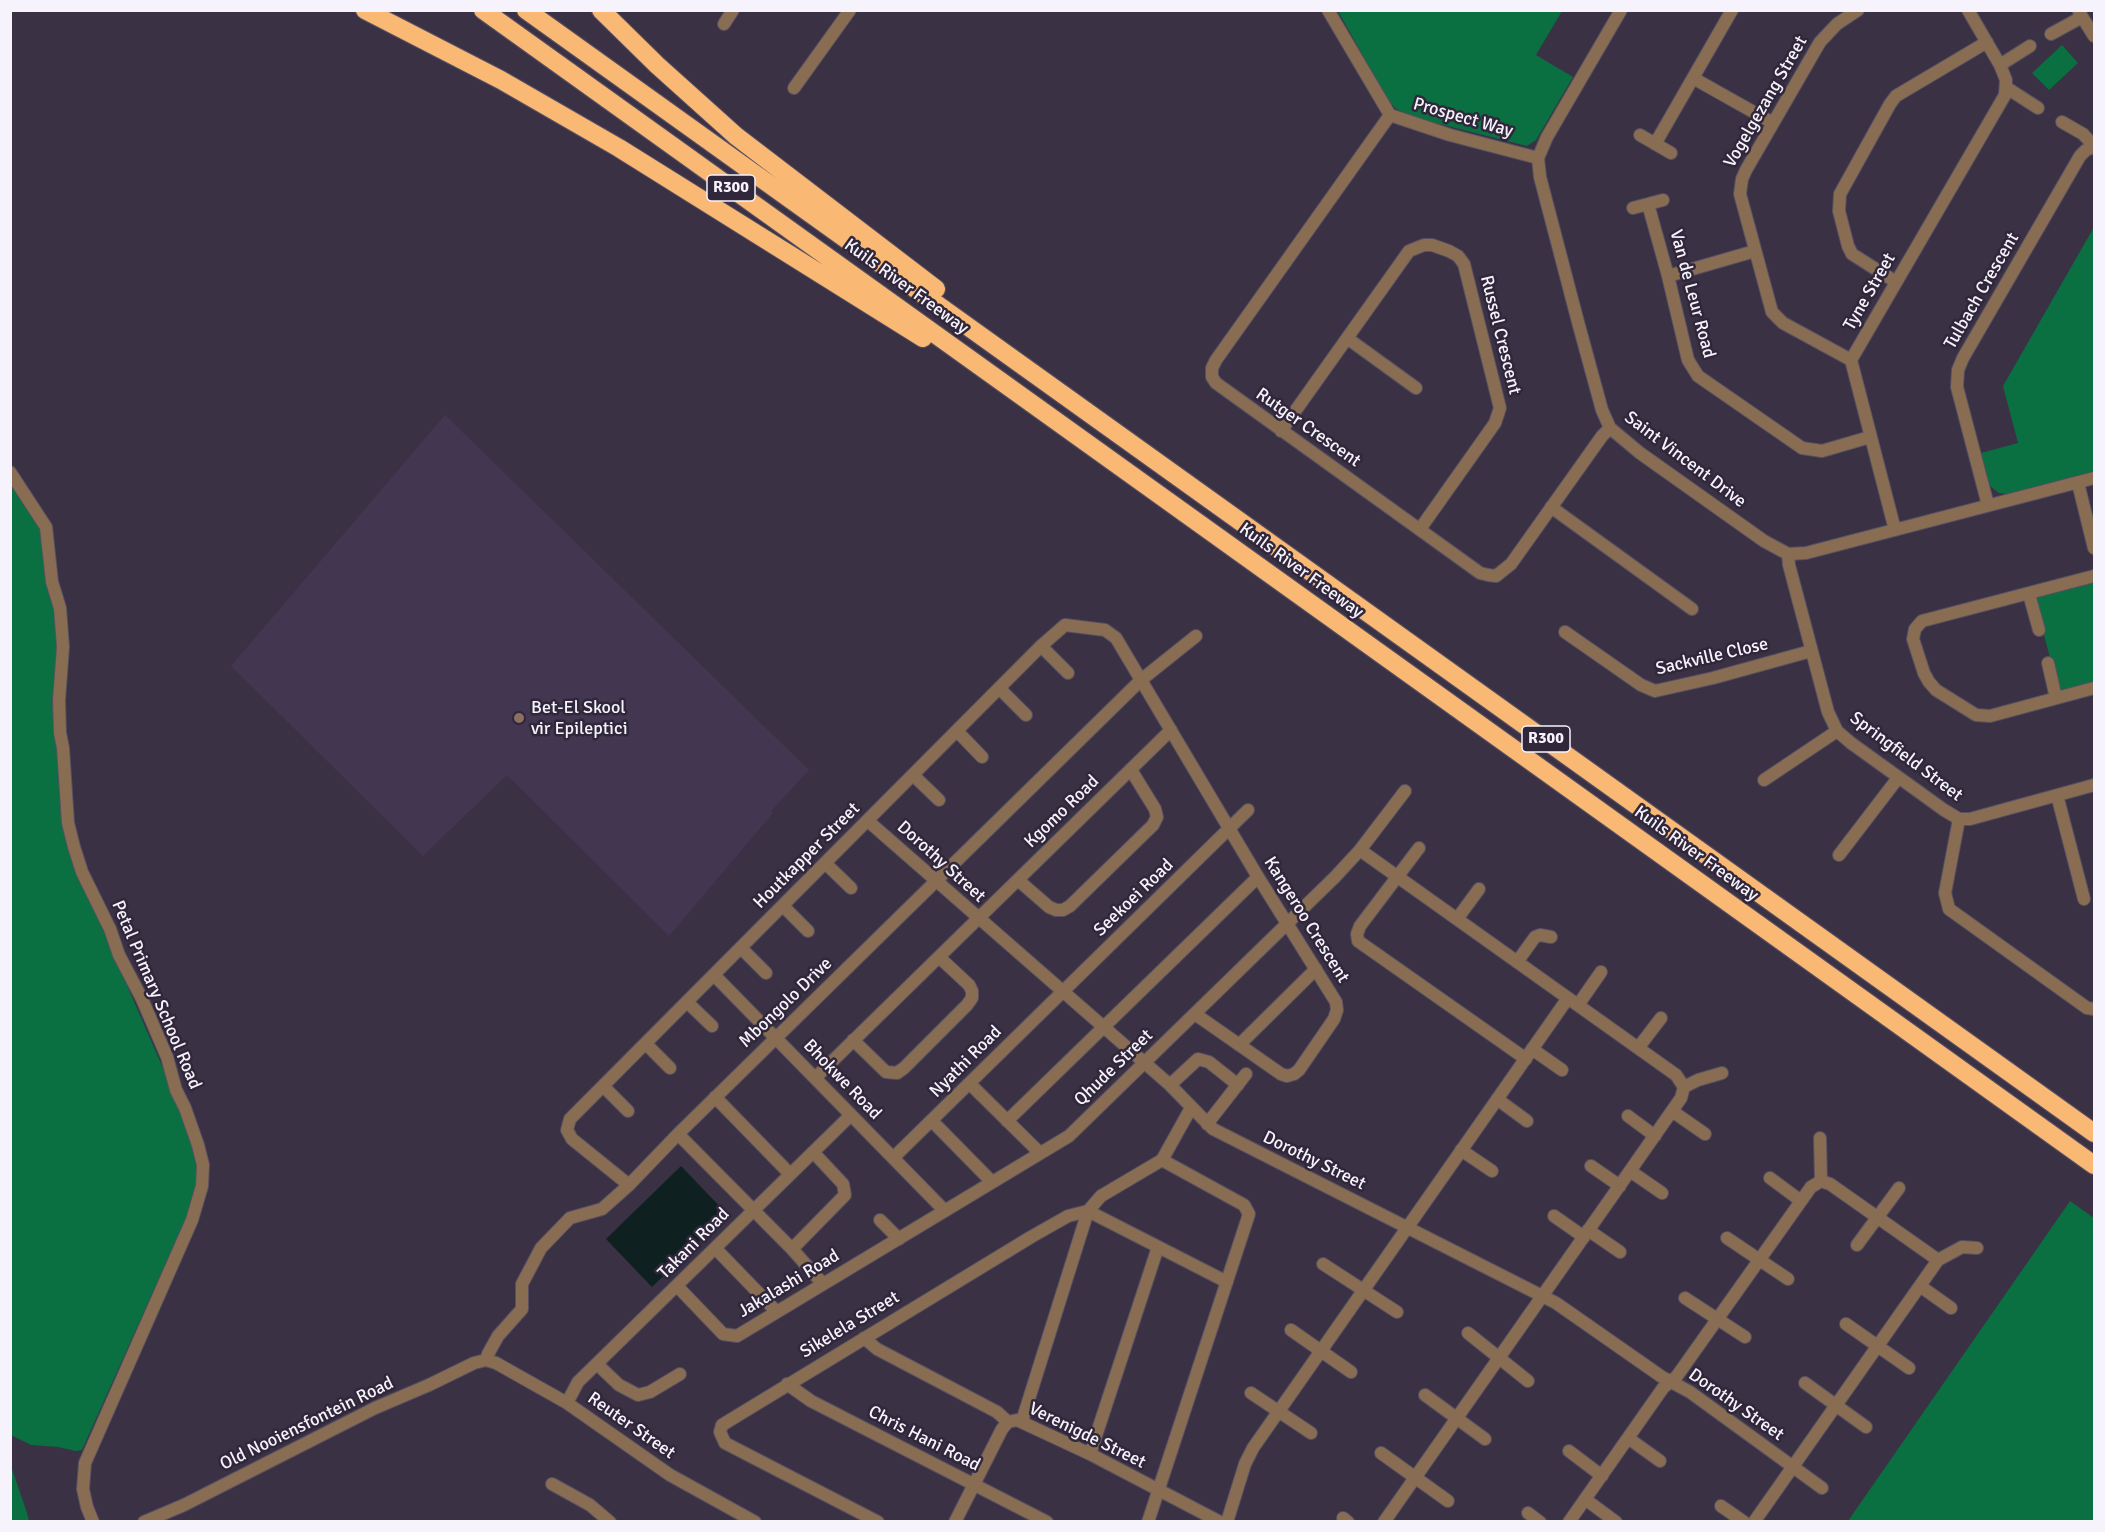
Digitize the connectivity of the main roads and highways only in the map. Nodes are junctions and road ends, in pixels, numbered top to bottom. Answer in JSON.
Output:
{"nodes":[{"id":1,"x":365,"y":10,"type":"edge"},
{"id":2,"x":483,"y":10,"type":"edge"},
{"id":3,"x":526,"y":10,"type":"edge"},
{"id":4,"x":601,"y":10,"type":"edge"},
{"id":5,"x":996,"y":346,"type":"junction"},
{"id":6,"x":979,"y":365,"type":"junction"},
{"id":7,"x":2094,"y":1133,"type":"edge"},
{"id":8,"x":2094,"y":1165,"type":"edge"}],
"edges":[{"from":1,"to":6,"type":"highway"},
{"from":2,"to":6,"type":"highway","name":"Kuils River Freeway","number":"R300"},
{"from":3,"to":5,"type":"highway","name":"Kuils River Freeway","number":"R300"},
{"from":4,"to":5,"type":"highway"},
{"from":5,"to":7,"type":"highway","name":"Kuils River Freeway","number":"R300"},
{"from":6,"to":8,"type":"highway","name":"Kuils River Freeway","number":"R300"}]}
